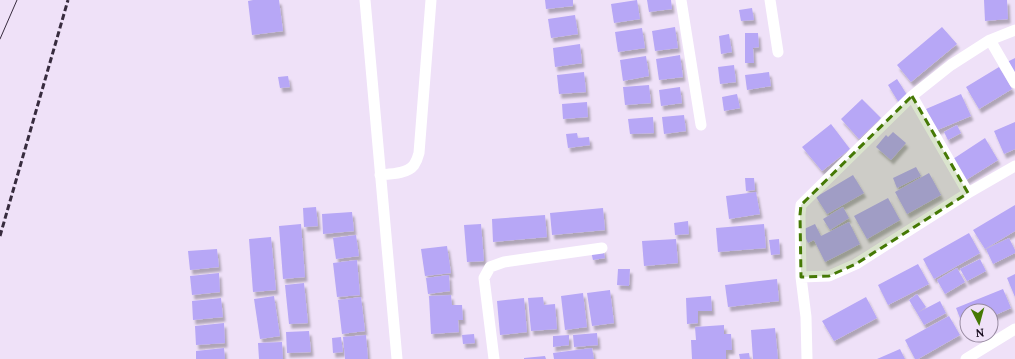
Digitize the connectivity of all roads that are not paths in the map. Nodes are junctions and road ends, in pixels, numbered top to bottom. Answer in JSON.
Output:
{"nodes":[{"id":1,"x":365,"y":0,"type":"edge"},
{"id":2,"x":431,"y":0,"type":"edge"},
{"id":3,"x":681,"y":0,"type":"edge"},
{"id":4,"x":770,"y":0,"type":"edge"},
{"id":5,"x":1015,"y":30,"type":"edge"},
{"id":6,"x":990,"y":40,"type":"junction"},
{"id":7,"x":778,"y":52,"type":"dead end"},
{"id":8,"x":1015,"y":83,"type":"edge"},
{"id":9,"x":912,"y":96,"type":"junction"},
{"id":10,"x":701,"y":125,"type":"dead end"},
{"id":11,"x":1015,"y":166,"type":"edge"},
{"id":12,"x":380,"y":175,"type":"junction"},
{"id":13,"x":968,"y":193,"type":"junction"},
{"id":14,"x":602,"y":248,"type":"dead end"},
{"id":15,"x":801,"y":277,"type":"junction"},
{"id":16,"x":1015,"y":329,"type":"edge"},
{"id":17,"x":397,"y":359,"type":"edge"},
{"id":18,"x":494,"y":359,"type":"edge"},
{"id":19,"x":807,"y":359,"type":"edge"},
{"id":20,"x":966,"y":359,"type":"edge"}],
"edges":[{"from":1,"to":12,"type":"street"},
{"from":2,"to":12,"type":"street"},
{"from":3,"to":10,"type":"street"},
{"from":4,"to":7,"type":"street"},
{"from":5,"to":6,"type":"street"},
{"from":6,"to":8,"type":"street"},
{"from":6,"to":9,"type":"street"},
{"from":9,"to":13,"type":"street"},
{"from":9,"to":15,"type":"street"},
{"from":11,"to":13,"type":"street"},
{"from":12,"to":17,"type":"street"},
{"from":13,"to":15,"type":"street"},
{"from":14,"to":18,"type":"street"},
{"from":15,"to":19,"type":"street"},
{"from":16,"to":20,"type":"street"}]}
